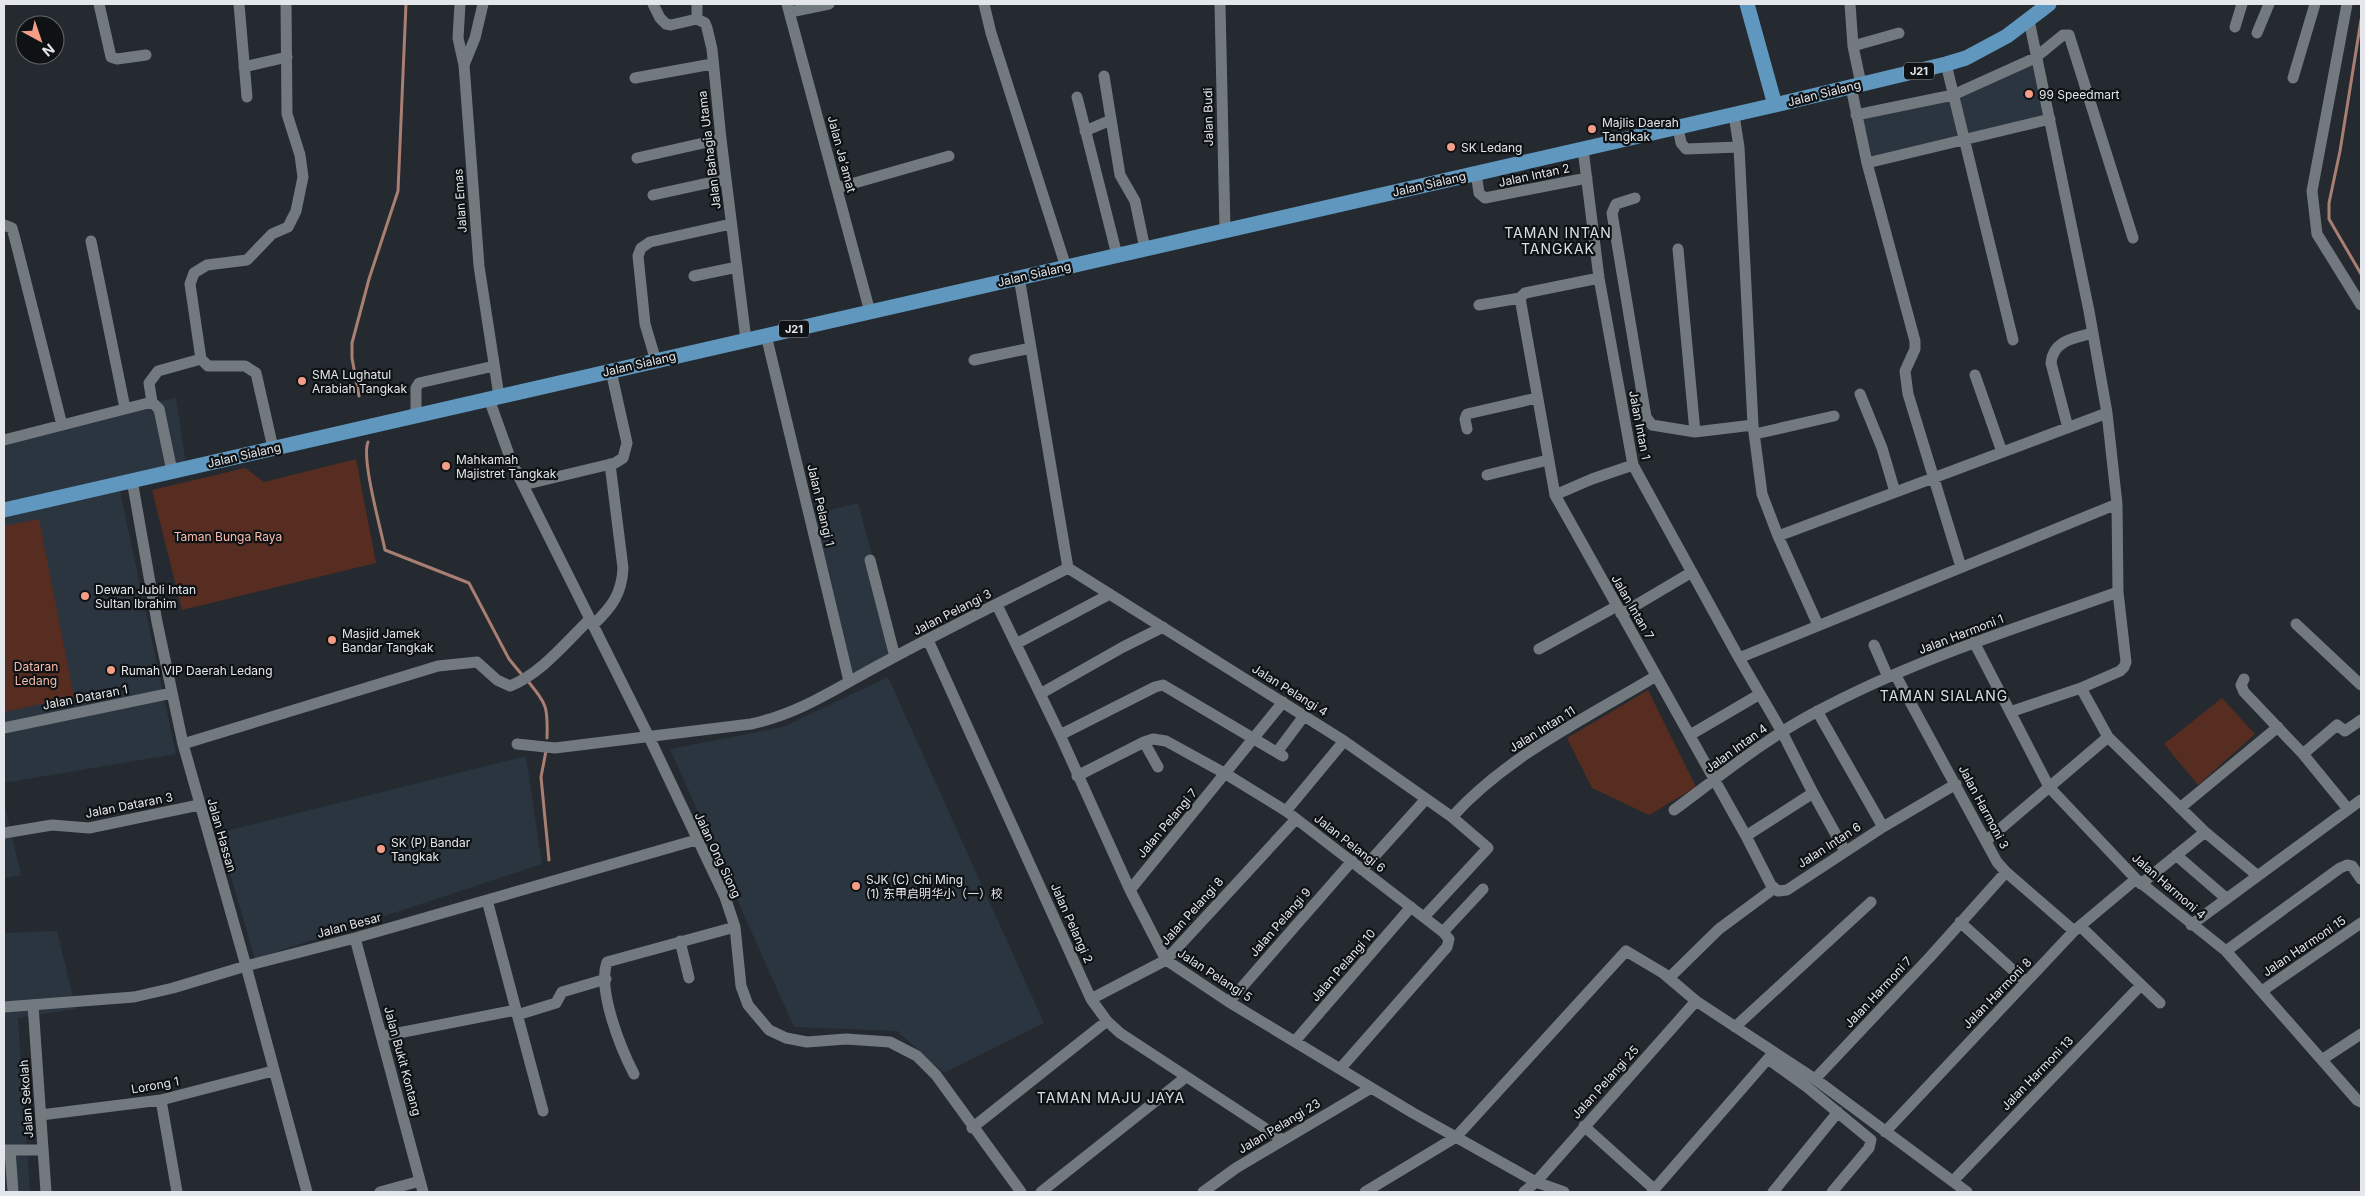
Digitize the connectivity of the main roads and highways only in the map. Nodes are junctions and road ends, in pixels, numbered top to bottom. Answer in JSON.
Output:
{"nodes":[{"id":1,"x":1748,"y":4,"type":"edge"},
{"id":2,"x":2050,"y":4,"type":"edge"},
{"id":3,"x":1775,"y":105,"type":"junction"},
{"id":4,"x":4,"y":510,"type":"edge"}],
"edges":[{"from":1,"to":3,"type":"main road"},
{"from":2,"to":3,"type":"main road","name":"Jalan Sialang","number":"J21"},
{"from":3,"to":4,"type":"main road","name":"Jalan Sialang","number":"J21"}]}
